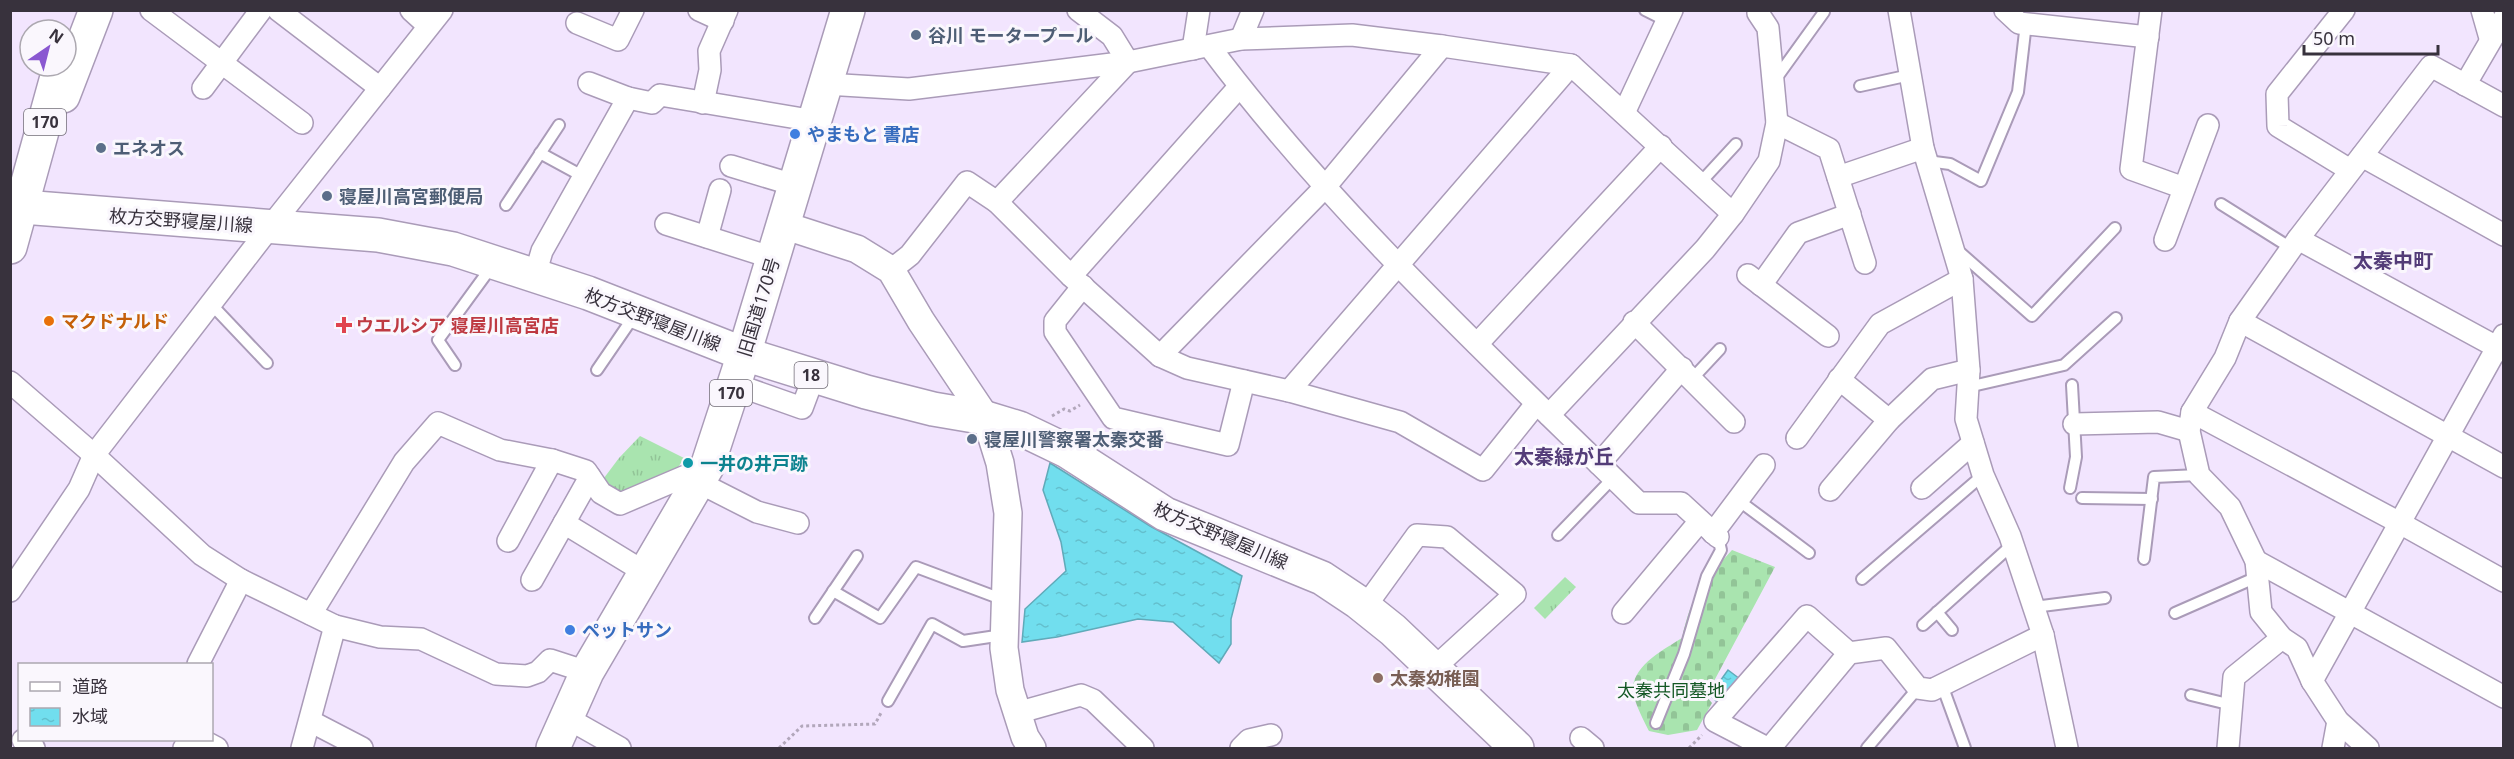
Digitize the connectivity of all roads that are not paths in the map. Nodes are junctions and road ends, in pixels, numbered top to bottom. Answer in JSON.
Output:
{"nodes":[{"id":1,"x":96,"y":10,"type":"edge"},
{"id":2,"x":151,"y":10,"type":"edge"},
{"id":3,"x":261,"y":10,"type":"edge"},
{"id":4,"x":278,"y":10,"type":"edge"},
{"id":5,"x":442,"y":10,"type":"edge"},
{"id":6,"x":633,"y":10,"type":"edge"},
{"id":7,"x":699,"y":10,"type":"edge"},
{"id":8,"x":848,"y":10,"type":"edge"},
{"id":9,"x":1078,"y":10,"type":"edge"},
{"id":10,"x":1199,"y":10,"type":"edge"},
{"id":11,"x":1253,"y":10,"type":"edge"},
{"id":12,"x":1645,"y":10,"type":"edge"},
{"id":13,"x":1759,"y":10,"type":"edge"},
{"id":14,"x":1899,"y":10,"type":"edge"},
{"id":15,"x":2005,"y":10,"type":"edge"},
{"id":16,"x":2151,"y":10,"type":"edge"},
{"id":17,"x":2482,"y":10,"type":"edge"},
{"id":18,"x":1824,"y":12,"type":"dead end"},
{"id":19,"x":2337,"y":13,"type":"edge"},
{"id":20,"x":725,"y":16,"type":"edge"},
{"id":21,"x":1670,"y":16,"type":"edge"},
{"id":22,"x":2504,"y":18,"type":"edge"},
{"id":23,"x":577,"y":23,"type":"dead end"},
{"id":24,"x":2026,"y":23,"type":"junction"},
{"id":25,"x":2148,"y":37,"type":"junction"},
{"id":26,"x":2490,"y":38,"type":"junction"},
{"id":27,"x":1241,"y":39,"type":"junction"},
{"id":28,"x":1442,"y":46,"type":"junction"},
{"id":29,"x":1201,"y":47,"type":"junction"},
{"id":30,"x":1128,"y":62,"type":"junction"},
{"id":31,"x":222,"y":63,"type":"junction"},
{"id":32,"x":1571,"y":65,"type":"junction"},
{"id":33,"x":1910,"y":75,"type":"junction"},
{"id":34,"x":56,"y":78,"type":"edge"},
{"id":35,"x":589,"y":83,"type":"dead end"},
{"id":36,"x":1773,"y":83,"type":"junction"},
{"id":37,"x":826,"y":84,"type":"junction"},
{"id":38,"x":2464,"y":85,"type":"junction"},
{"id":39,"x":1860,"y":86,"type":"dead end"},
{"id":40,"x":1239,"y":87,"type":"junction"},
{"id":41,"x":203,"y":88,"type":"dead end"},
{"id":42,"x":380,"y":88,"type":"junction"},
{"id":43,"x":628,"y":98,"type":"junction"},
{"id":44,"x":703,"y":103,"type":"junction"},
{"id":45,"x":2504,"y":106,"type":"edge"},
{"id":46,"x":1624,"y":113,"type":"junction"},
{"id":47,"x":815,"y":121,"type":"junction"},
{"id":48,"x":302,"y":123,"type":"dead end"},
{"id":49,"x":1777,"y":123,"type":"junction"},
{"id":50,"x":559,"y":124,"type":"dead end"},
{"id":51,"x":2208,"y":124,"type":"dead end"},
{"id":52,"x":1736,"y":144,"type":"dead end"},
{"id":53,"x":1661,"y":146,"type":"junction"},
{"id":54,"x":540,"y":153,"type":"junction"},
{"id":55,"x":1925,"y":154,"type":"junction"},
{"id":56,"x":2356,"y":163,"type":"junction"},
{"id":57,"x":730,"y":166,"type":"dead end"},
{"id":58,"x":1838,"y":177,"type":"junction"},
{"id":59,"x":586,"y":178,"type":"junction"},
{"id":60,"x":1700,"y":183,"type":"junction"},
{"id":61,"x":794,"y":185,"type":"junction"},
{"id":62,"x":1325,"y":187,"type":"junction"},
{"id":63,"x":2184,"y":188,"type":"junction"},
{"id":64,"x":720,"y":190,"type":"dead end"},
{"id":65,"x":21,"y":197,"type":"edge"},
{"id":66,"x":997,"y":202,"type":"junction"},
{"id":67,"x":2222,"y":204,"type":"dead end"},
{"id":68,"x":506,"y":206,"type":"dead end"},
{"id":69,"x":1733,"y":214,"type":"junction"},
{"id":70,"x":1850,"y":214,"type":"junction"},
{"id":71,"x":666,"y":224,"type":"dead end"},
{"id":72,"x":783,"y":225,"type":"junction"},
{"id":73,"x":270,"y":227,"type":"junction"},
{"id":74,"x":2115,"y":228,"type":"dead end"},
{"id":75,"x":2504,"y":235,"type":"edge"},
{"id":76,"x":707,"y":237,"type":"junction"},
{"id":77,"x":2165,"y":240,"type":"dead end"},
{"id":78,"x":2295,"y":244,"type":"junction"},
{"id":79,"x":1952,"y":245,"type":"junction"},
{"id":80,"x":10,"y":247,"type":"edge"},
{"id":81,"x":773,"y":258,"type":"junction"},
{"id":82,"x":495,"y":261,"type":"junction"},
{"id":83,"x":1865,"y":263,"type":"dead end"},
{"id":84,"x":1398,"y":264,"type":"junction"},
{"id":85,"x":891,"y":270,"type":"junction"},
{"id":86,"x":535,"y":275,"type":"junction"},
{"id":87,"x":1962,"y":279,"type":"junction"},
{"id":88,"x":1077,"y":281,"type":"junction"},
{"id":89,"x":211,"y":304,"type":"junction"},
{"id":90,"x":637,"y":312,"type":"junction"},
{"id":91,"x":2116,"y":318,"type":"dead end"},
{"id":92,"x":2240,"y":321,"type":"junction"},
{"id":93,"x":1634,"y":322,"type":"junction"},
{"id":94,"x":1828,"y":336,"type":"dead end"},
{"id":95,"x":1477,"y":344,"type":"junction"},
{"id":96,"x":2501,"y":344,"type":"edge"},
{"id":97,"x":1720,"y":349,"type":"dead end"},
{"id":98,"x":1160,"y":356,"type":"junction"},
{"id":99,"x":267,"y":363,"type":"dead end"},
{"id":100,"x":455,"y":365,"type":"dead end"},
{"id":101,"x":739,"y":369,"type":"junction"},
{"id":102,"x":597,"y":370,"type":"dead end"},
{"id":103,"x":1687,"y":374,"type":"junction"},
{"id":104,"x":1968,"y":378,"type":"junction"},
{"id":105,"x":1839,"y":380,"type":"junction"},
{"id":106,"x":1244,"y":381,"type":"junction"},
{"id":107,"x":10,"y":382,"type":"edge"},
{"id":108,"x":2072,"y":385,"type":"dead end"},
{"id":109,"x":1289,"y":391,"type":"junction"},
{"id":110,"x":1542,"y":410,"type":"junction"},
{"id":111,"x":986,"y":418,"type":"junction"},
{"id":112,"x":1889,"y":420,"type":"junction"},
{"id":113,"x":2190,"y":421,"type":"junction"},
{"id":114,"x":1734,"y":422,"type":"dead end"},
{"id":115,"x":2074,"y":424,"type":"junction"},
{"id":116,"x":2447,"y":435,"type":"junction"},
{"id":117,"x":1797,"y":438,"type":"dead end"},
{"id":118,"x":1973,"y":443,"type":"junction"},
{"id":119,"x":94,"y":454,"type":"junction"},
{"id":120,"x":552,"y":460,"type":"junction"},
{"id":121,"x":1764,"y":465,"type":"dead end"},
{"id":122,"x":2504,"y":467,"type":"edge"},
{"id":123,"x":1606,"y":471,"type":"junction"},
{"id":124,"x":703,"y":475,"type":"junction"},
{"id":125,"x":1983,"y":475,"type":"junction"},
{"id":126,"x":2199,"y":475,"type":"junction"},
{"id":127,"x":590,"y":477,"type":"junction"},
{"id":128,"x":1922,"y":488,"type":"dead end"},
{"id":129,"x":2070,"y":488,"type":"dead end"},
{"id":130,"x":1830,"y":490,"type":"dead end"},
{"id":131,"x":2082,"y":498,"type":"dead end"},
{"id":132,"x":2152,"y":499,"type":"junction"},
{"id":133,"x":1738,"y":500,"type":"junction"},
{"id":134,"x":2398,"y":522,"type":"junction"},
{"id":135,"x":564,"y":523,"type":"junction"},
{"id":136,"x":798,"y":523,"type":"dead end"},
{"id":137,"x":1711,"y":530,"type":"junction"},
{"id":138,"x":1558,"y":535,"type":"dead end"},
{"id":139,"x":508,"y":541,"type":"dead end"},
{"id":140,"x":2013,"y":544,"type":"junction"},
{"id":141,"x":1809,"y":553,"type":"dead end"},
{"id":142,"x":857,"y":556,"type":"dead end"},
{"id":143,"x":2144,"y":559,"type":"dead end"},
{"id":144,"x":2257,"y":569,"type":"junction"},
{"id":145,"x":646,"y":573,"type":"junction"},
{"id":146,"x":1862,"y":579,"type":"dead end"},
{"id":147,"x":241,"y":580,"type":"junction"},
{"id":148,"x":532,"y":580,"type":"dead end"},
{"id":149,"x":2504,"y":581,"type":"edge"},
{"id":150,"x":10,"y":591,"type":"edge"},
{"id":151,"x":833,"y":591,"type":"junction"},
{"id":152,"x":2105,"y":598,"type":"dead end"},
{"id":153,"x":1006,"y":601,"type":"junction"},
{"id":154,"x":1365,"y":607,"type":"junction"},
{"id":155,"x":2034,"y":607,"type":"junction"},
{"id":156,"x":1936,"y":612,"type":"junction"},
{"id":157,"x":1623,"y":613,"type":"dead end"},
{"id":158,"x":2175,"y":613,"type":"dead end"},
{"id":159,"x":2350,"y":613,"type":"junction"},
{"id":160,"x":311,"y":614,"type":"junction"},
{"id":161,"x":815,"y":618,"type":"dead end"},
{"id":162,"x":1923,"y":625,"type":"dead end"},
{"id":163,"x":335,"y":626,"type":"junction"},
{"id":164,"x":1952,"y":630,"type":"dead end"},
{"id":165,"x":1005,"y":635,"type":"junction"},
{"id":166,"x":2043,"y":635,"type":"junction"},
{"id":167,"x":2282,"y":638,"type":"junction"},
{"id":168,"x":1849,"y":653,"type":"junction"},
{"id":169,"x":199,"y":663,"type":"edge"},
{"id":170,"x":1433,"y":669,"type":"junction"},
{"id":171,"x":587,"y":672,"type":"junction"},
{"id":172,"x":2312,"y":681,"type":"junction"},
{"id":173,"x":1942,"y":685,"type":"junction"},
{"id":174,"x":1918,"y":688,"type":"junction"},
{"id":175,"x":2191,"y":695,"type":"dead end"},
{"id":176,"x":2504,"y":697,"type":"edge"},
{"id":177,"x":888,"y":701,"type":"road end"},
{"id":178,"x":2232,"y":705,"type":"junction"},
{"id":179,"x":1017,"y":713,"type":"junction"},
{"id":180,"x":567,"y":718,"type":"junction"},
{"id":181,"x":310,"y":721,"type":"junction"},
{"id":182,"x":2338,"y":721,"type":"junction"},
{"id":183,"x":1656,"y":723,"type":"dead end"},
{"id":184,"x":1271,"y":735,"type":"dead end"},
{"id":185,"x":302,"y":748,"type":"edge"},
{"id":186,"x":362,"y":748,"type":"edge"},
{"id":187,"x":553,"y":748,"type":"edge"},
{"id":188,"x":620,"y":748,"type":"edge"},
{"id":189,"x":1032,"y":748,"type":"edge"},
{"id":190,"x":1143,"y":748,"type":"edge"},
{"id":191,"x":1241,"y":748,"type":"edge"},
{"id":192,"x":1517,"y":748,"type":"edge"},
{"id":193,"x":1768,"y":748,"type":"edge"},
{"id":194,"x":1867,"y":748,"type":"edge"},
{"id":195,"x":1965,"y":748,"type":"edge"},
{"id":196,"x":2067,"y":748,"type":"edge"},
{"id":197,"x":2228,"y":748,"type":"edge"},
{"id":198,"x":2333,"y":748,"type":"edge"},
{"id":199,"x":2368,"y":748,"type":"edge"}],
"edges":[{"from":1,"to":65,"type":"main road","number":"170"},
{"from":2,"to":31,"type":"street"},
{"from":3,"to":31,"type":"street"},
{"from":4,"to":42,"type":"street"},
{"from":5,"to":42,"type":"street"},
{"from":6,"to":23,"type":"street"},
{"from":7,"to":20,"type":"street"},
{"from":8,"to":37,"type":"main road","name":"旧国道170号","number":"170"},
{"from":9,"to":30,"type":"street"},
{"from":10,"to":29,"type":"street"},
{"from":11,"to":27,"type":"street"},
{"from":12,"to":21,"type":"lane"},
{"from":13,"to":36,"type":"street"},
{"from":14,"to":33,"type":"street"},
{"from":15,"to":24,"type":"street"},
{"from":16,"to":25,"type":"street"},
{"from":17,"to":26,"type":"street"},
{"from":18,"to":36,"type":"lane"},
{"from":19,"to":56,"type":"street"},
{"from":20,"to":44,"type":"street"},
{"from":21,"to":46,"type":"street"},
{"from":22,"to":26,"type":"street"},
{"from":24,"to":25,"type":"street"},
{"from":24,"to":55,"type":"lane"},
{"from":25,"to":63,"type":"street"},
{"from":26,"to":38,"type":"street"},
{"from":27,"to":28,"type":"street"},
{"from":27,"to":29,"type":"street"},
{"from":28,"to":32,"type":"street"},
{"from":28,"to":62,"type":"street"},
{"from":29,"to":30,"type":"street"},
{"from":29,"to":40,"type":"street"},
{"from":30,"to":37,"type":"street"},
{"from":30,"to":66,"type":"street"},
{"from":31,"to":41,"type":"street"},
{"from":31,"to":48,"type":"street"},
{"from":32,"to":46,"type":"street"},
{"from":32,"to":84,"type":"street"},
{"from":33,"to":39,"type":"lane"},
{"from":33,"to":55,"type":"street"},
{"from":34,"to":65,"type":"main road","number":"170"},
{"from":35,"to":43,"type":"street"},
{"from":36,"to":49,"type":"street"},
{"from":37,"to":47,"type":"main road","name":"旧国道170号","number":"170"},
{"from":38,"to":45,"type":"street"},
{"from":38,"to":56,"type":"street"},
{"from":40,"to":62,"type":"street"},
{"from":40,"to":88,"type":"street"},
{"from":42,"to":73,"type":"street"},
{"from":43,"to":44,"type":"street"},
{"from":43,"to":59,"type":"street"},
{"from":44,"to":47,"type":"street"},
{"from":46,"to":53,"type":"street"},
{"from":47,"to":61,"type":"main road","name":"旧国道170号","number":"170"},
{"from":49,"to":58,"type":"street"},
{"from":49,"to":69,"type":"street"},
{"from":50,"to":54,"type":"lane"},
{"from":51,"to":63,"type":"street"},
{"from":52,"to":60,"type":"lane"},
{"from":53,"to":60,"type":"street"},
{"from":53,"to":95,"type":"street"},
{"from":54,"to":59,"type":"lane"},
{"from":54,"to":68,"type":"lane"},
{"from":55,"to":58,"type":"street"},
{"from":55,"to":79,"type":"street"},
{"from":56,"to":75,"type":"street"},
{"from":56,"to":78,"type":"street"},
{"from":57,"to":61,"type":"street"},
{"from":58,"to":70,"type":"street"},
{"from":59,"to":86,"type":"street"},
{"from":60,"to":69,"type":"street"},
{"from":61,"to":72,"type":"main road","name":"旧国道170号","number":"170"},
{"from":62,"to":84,"type":"street"},
{"from":62,"to":98,"type":"street"},
{"from":63,"to":77,"type":"street"},
{"from":64,"to":76,"type":"street"},
{"from":65,"to":73,"type":"main road","name":"枚方交野寝屋川線","number":"18"},
{"from":65,"to":80,"type":"main road","number":"170"},
{"from":66,"to":85,"type":"street"},
{"from":66,"to":88,"type":"street"},
{"from":67,"to":78,"type":"lane"},
{"from":69,"to":93,"type":"street"},
{"from":70,"to":83,"type":"street"},
{"from":70,"to":94,"type":"street"},
{"from":71,"to":76,"type":"street"},
{"from":72,"to":81,"type":"main road","name":"旧国道170号","number":"170"},
{"from":72,"to":85,"type":"street"},
{"from":73,"to":82,"type":"main road","name":"枚方交野寝屋川線","number":"18"},
{"from":73,"to":89,"type":"street"},
{"from":74,"to":79,"type":"lane"},
{"from":76,"to":81,"type":"street"},
{"from":78,"to":92,"type":"street"},
{"from":78,"to":96,"type":"street"},
{"from":79,"to":87,"type":"street"},
{"from":81,"to":101,"type":"main road","name":"旧国道170号","number":"170"},
{"from":82,"to":86,"type":"main road","name":"枚方交野寝屋川線","number":"18"},
{"from":82,"to":100,"type":"lane"},
{"from":84,"to":95,"type":"street"},
{"from":84,"to":109,"type":"street"},
{"from":85,"to":111,"type":"street"},
{"from":86,"to":90,"type":"main road","name":"枚方交野寝屋川線","number":"18"},
{"from":87,"to":104,"type":"street"},
{"from":87,"to":105,"type":"street"},
{"from":88,"to":98,"type":"street"},
{"from":88,"to":106,"type":"street"},
{"from":89,"to":99,"type":"lane"},
{"from":89,"to":119,"type":"street"},
{"from":90,"to":101,"type":"main road","name":"枚方交野寝屋川線","number":"18"},
{"from":90,"to":102,"type":"lane"},
{"from":91,"to":104,"type":"lane"},
{"from":92,"to":113,"type":"street"},
{"from":92,"to":116,"type":"street"},
{"from":93,"to":103,"type":"street"},
{"from":93,"to":110,"type":"street"},
{"from":95,"to":110,"type":"street"},
{"from":96,"to":116,"type":"street"},
{"from":97,"to":103,"type":"lane"},
{"from":98,"to":106,"type":"street"},
{"from":101,"to":111,"type":"main road","name":"枚方交野寝屋川線","number":"18"},
{"from":101,"to":124,"type":"main road","name":"旧国道170号","number":"170"},
{"from":103,"to":114,"type":"street"},
{"from":103,"to":123,"type":"street"},
{"from":104,"to":112,"type":"street"},
{"from":104,"to":118,"type":"street"},
{"from":105,"to":112,"type":"street"},
{"from":105,"to":117,"type":"street"},
{"from":106,"to":109,"type":"street"},
{"from":107,"to":119,"type":"street"},
{"from":108,"to":115,"type":"lane"},
{"from":109,"to":110,"type":"street"},
{"from":110,"to":123,"type":"street"},
{"from":111,"to":153,"type":"street"},
{"from":111,"to":154,"type":"main road","name":"枚方交野寝屋川線","number":"18"},
{"from":112,"to":130,"type":"street"},
{"from":113,"to":115,"type":"street"},
{"from":113,"to":126,"type":"street"},
{"from":113,"to":134,"type":"street"},
{"from":115,"to":129,"type":"lane"},
{"from":116,"to":122,"type":"street"},
{"from":116,"to":134,"type":"street"},
{"from":118,"to":125,"type":"street"},
{"from":118,"to":128,"type":"street"},
{"from":119,"to":147,"type":"street"},
{"from":119,"to":150,"type":"street"},
{"from":120,"to":127,"type":"street"},
{"from":120,"to":139,"type":"street"},
{"from":120,"to":160,"type":"street"},
{"from":121,"to":133,"type":"street"},
{"from":123,"to":137,"type":"street"},
{"from":123,"to":138,"type":"lane"},
{"from":124,"to":127,"type":"street"},
{"from":124,"to":136,"type":"street"},
{"from":124,"to":145,"type":"main road","name":"旧国道170号","number":"170"},
{"from":125,"to":140,"type":"street"},
{"from":125,"to":146,"type":"lane"},
{"from":126,"to":132,"type":"lane"},
{"from":126,"to":144,"type":"street"},
{"from":127,"to":135,"type":"street"},
{"from":131,"to":132,"type":"lane"},
{"from":132,"to":143,"type":"lane"},
{"from":133,"to":137,"type":"street"},
{"from":133,"to":141,"type":"lane"},
{"from":134,"to":149,"type":"street"},
{"from":134,"to":159,"type":"street"},
{"from":135,"to":145,"type":"street"},
{"from":135,"to":148,"type":"street"},
{"from":137,"to":157,"type":"street"},
{"from":137,"to":183,"type":"lane"},
{"from":140,"to":155,"type":"street"},
{"from":140,"to":156,"type":"lane"},
{"from":142,"to":151,"type":"lane"},
{"from":144,"to":158,"type":"lane"},
{"from":144,"to":159,"type":"street"},
{"from":144,"to":167,"type":"street"},
{"from":145,"to":171,"type":"main road","name":"旧国道170号","number":"170"},
{"from":147,"to":160,"type":"street"},
{"from":147,"to":169,"type":"street"},
{"from":151,"to":153,"type":"lane"},
{"from":151,"to":161,"type":"lane"},
{"from":152,"to":155,"type":"lane"},
{"from":153,"to":165,"type":"street"},
{"from":154,"to":170,"type":"main road","name":"枚方交野寝屋川線","number":"18"},
{"from":154,"to":170,"type":"street"},
{"from":155,"to":166,"type":"street"},
{"from":156,"to":162,"type":"lane"},
{"from":156,"to":164,"type":"lane"},
{"from":159,"to":172,"type":"street"},
{"from":159,"to":176,"type":"street"},
{"from":160,"to":163,"type":"street"},
{"from":163,"to":171,"type":"street"},
{"from":163,"to":181,"type":"street"},
{"from":165,"to":177,"type":"lane"},
{"from":165,"to":179,"type":"street"},
{"from":166,"to":173,"type":"street"},
{"from":166,"to":196,"type":"street"},
{"from":167,"to":172,"type":"street"},
{"from":167,"to":178,"type":"street"},
{"from":168,"to":174,"type":"street"},
{"from":168,"to":193,"type":"street"},
{"from":168,"to":193,"type":"street"},
{"from":170,"to":192,"type":"main road","name":"枚方交野寝屋川線","number":"18"},
{"from":171,"to":180,"type":"main road","name":"旧国道170号","number":"170"},
{"from":172,"to":182,"type":"street"},
{"from":173,"to":174,"type":"street"},
{"from":173,"to":195,"type":"lane"},
{"from":174,"to":194,"type":"lane"},
{"from":175,"to":178,"type":"lane"},
{"from":178,"to":197,"type":"street"},
{"from":179,"to":189,"type":"street"},
{"from":179,"to":190,"type":"street"},
{"from":180,"to":187,"type":"main road","name":"旧国道170号","number":"170"},
{"from":180,"to":188,"type":"street"},
{"from":181,"to":185,"type":"street"},
{"from":181,"to":186,"type":"street"},
{"from":182,"to":198,"type":"street"},
{"from":182,"to":199,"type":"street"},
{"from":184,"to":191,"type":"street"}]}
